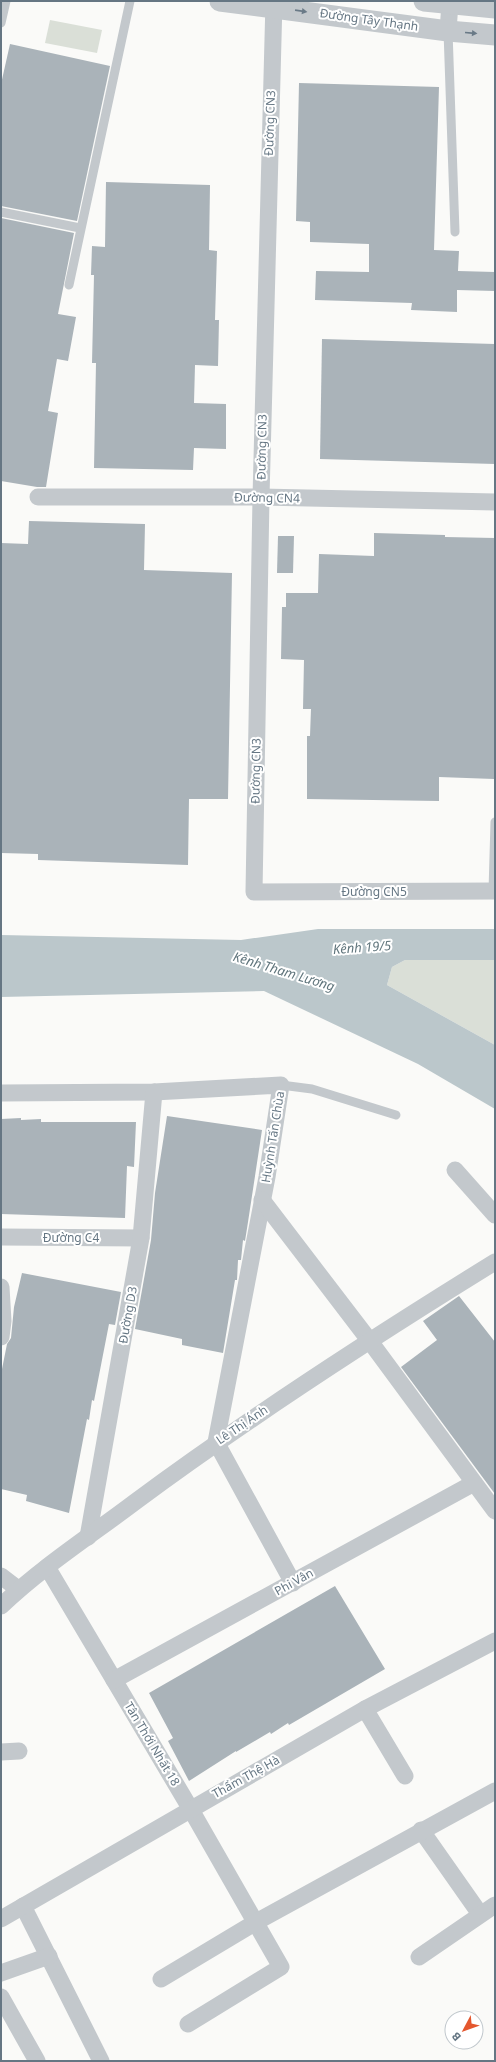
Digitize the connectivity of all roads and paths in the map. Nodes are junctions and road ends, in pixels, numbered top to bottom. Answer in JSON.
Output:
{"nodes":[{"id":1,"x":6,"y":1,"type":"edge"},
{"id":2,"x":130,"y":1,"type":"edge"},
{"id":3,"x":220,"y":1,"type":"edge"},
{"id":4,"x":424,"y":1,"type":"edge"},
{"id":5,"x":450,"y":3,"type":"junction"},
{"id":6,"x":274,"y":4,"type":"edge"},
{"id":7,"x":495,"y":8,"type":"edge"},
{"id":8,"x":1,"y":24,"type":"edge"},
{"id":9,"x":448,"y":31,"type":"junction"},
{"id":10,"x":495,"y":35,"type":"edge"},
{"id":11,"x":1,"y":212,"type":"edge"},
{"id":12,"x":80,"y":228,"type":"junction"},
{"id":13,"x":455,"y":232,"type":"dead end"},
{"id":14,"x":69,"y":285,"type":"dead end"},
{"id":15,"x":38,"y":497,"type":"dead end"},
{"id":16,"x":261,"y":497,"type":"junction"},
{"id":17,"x":495,"y":502,"type":"edge"},
{"id":18,"x":495,"y":822,"type":"edge"},
{"id":19,"x":494,"y":891,"type":"edge"},
{"id":20,"x":254,"y":892,"type":"joint"},
{"id":21,"x":281,"y":1084,"type":"junction"},
{"id":22,"x":1,"y":1092,"type":"edge"},
{"id":23,"x":154,"y":1092,"type":"junction"},
{"id":24,"x":396,"y":1115,"type":"dead end"},
{"id":25,"x":455,"y":1170,"type":"dead end"},
{"id":26,"x":262,"y":1200,"type":"junction"},
{"id":27,"x":495,"y":1216,"type":"edge"},
{"id":28,"x":1,"y":1237,"type":"edge"},
{"id":29,"x":141,"y":1238,"type":"junction"},
{"id":30,"x":495,"y":1262,"type":"edge"},
{"id":31,"x":1,"y":1287,"type":"edge"},
{"id":32,"x":1,"y":1337,"type":"edge"},
{"id":33,"x":369,"y":1340,"type":"junction"},
{"id":34,"x":216,"y":1442,"type":"junction"},
{"id":35,"x":474,"y":1483,"type":"junction"},
{"id":36,"x":495,"y":1512,"type":"edge"},
{"id":37,"x":88,"y":1537,"type":"junction"},
{"id":38,"x":47,"y":1567,"type":"junction"},
{"id":39,"x":1,"y":1576,"type":"edge"},
{"id":40,"x":293,"y":1583,"type":"junction"},
{"id":41,"x":18,"y":1589,"type":"junction"},
{"id":42,"x":1,"y":1606,"type":"edge"},
{"id":43,"x":495,"y":1641,"type":"edge"},
{"id":44,"x":114,"y":1680,"type":"junction"},
{"id":45,"x":365,"y":1709,"type":"junction"},
{"id":46,"x":19,"y":1751,"type":"dead end"},
{"id":47,"x":1,"y":1752,"type":"edge"},
{"id":48,"x":405,"y":1776,"type":"dead end"},
{"id":49,"x":495,"y":1791,"type":"edge"},
{"id":50,"x":190,"y":1808,"type":"junction"},
{"id":51,"x":421,"y":1830,"type":"junction"},
{"id":52,"x":495,"y":1905,"type":"edge"},
{"id":53,"x":23,"y":1906,"type":"junction"},
{"id":54,"x":480,"y":1914,"type":"junction"},
{"id":55,"x":1,"y":1919,"type":"edge"},
{"id":56,"x":256,"y":1922,"type":"junction"},
{"id":57,"x":49,"y":1956,"type":"junction"},
{"id":58,"x":419,"y":1957,"type":"dead end"},
{"id":59,"x":1,"y":1973,"type":"edge"},
{"id":60,"x":160,"y":1979,"type":"dead end"},
{"id":61,"x":1,"y":1997,"type":"edge"},
{"id":62,"x":188,"y":2024,"type":"dead end"},
{"id":63,"x":37,"y":2061,"type":"edge"},
{"id":64,"x":102,"y":2061,"type":"edge"}],
"edges":[{"from":1,"to":8,"type":"lane"},
{"from":2,"to":12,"type":"lane"},
{"from":3,"to":6,"type":"street","name":"Đường Tây Thạnh"},
{"from":4,"to":5,"type":"street"},
{"from":5,"to":7,"type":"street"},
{"from":5,"to":9,"type":"street"},
{"from":6,"to":9,"type":"street","name":"Đường Tây Thạnh","one_way":true},
{"from":6,"to":16,"type":"street","name":"Đường CN3"},
{"from":9,"to":10,"type":"street","name":"Đường Tây Thạnh","one_way":true},
{"from":9,"to":13,"type":"lane"},
{"from":11,"to":12,"type":"lane"},
{"from":12,"to":14,"type":"lane"},
{"from":15,"to":16,"type":"street","name":"Đường CN4"},
{"from":16,"to":17,"type":"street","name":"Đường CN4"},
{"from":16,"to":20,"type":"street","name":"Đường CN3"},
{"from":18,"to":19,"type":"lane"},
{"from":19,"to":20,"type":"street","name":"Đường CN5"},
{"from":21,"to":23,"type":"street","name":"Huỳnh Tấn Chùa"},
{"from":21,"to":24,"type":"lane"},
{"from":21,"to":26,"type":"street","name":"Huỳnh Tấn Chùa"},
{"from":22,"to":23,"type":"street","name":"Huỳnh Tấn Chùa"},
{"from":23,"to":29,"type":"street","name":"Đường D3"},
{"from":25,"to":27,"type":"street"},
{"from":26,"to":33,"type":"street"},
{"from":26,"to":34,"type":"street","name":"Huỳnh Tấn Chùa"},
{"from":28,"to":29,"type":"street","name":"Đường C4"},
{"from":29,"to":37,"type":"street","name":"Đường D3"},
{"from":30,"to":33,"type":"street","name":"Lê Thị Ánh"},
{"from":31,"to":32,"type":"street"},
{"from":33,"to":34,"type":"street","name":"Lê Thị Ánh"},
{"from":33,"to":35,"type":"street"},
{"from":34,"to":37,"type":"street","name":"Lê Thị Ánh"},
{"from":34,"to":40,"type":"street"},
{"from":35,"to":36,"type":"street"},
{"from":35,"to":40,"type":"street","name":"Phi Vân"},
{"from":37,"to":38,"type":"street","name":"Lê Thị Ánh"},
{"from":38,"to":41,"type":"street","name":"Lê Thị Ánh"},
{"from":38,"to":44,"type":"street","name":"Tân Thới Nhất 18"},
{"from":39,"to":41,"type":"street"},
{"from":40,"to":44,"type":"street","name":"Phi Vân"},
{"from":41,"to":42,"type":"street","name":"Lê Thị Ánh"},
{"from":43,"to":45,"type":"street","name":"Thẩm Thệ Hà"},
{"from":44,"to":50,"type":"street","name":"Tân Thới Nhất 18"},
{"from":45,"to":48,"type":"street"},
{"from":45,"to":50,"type":"street","name":"Thẩm Thệ Hà"},
{"from":46,"to":47,"type":"street"},
{"from":49,"to":51,"type":"street"},
{"from":50,"to":53,"type":"street","name":"Thẩm Thệ Hà"},
{"from":50,"to":56,"type":"street","name":"Tân Thới Nhất 18"},
{"from":51,"to":54,"type":"street"},
{"from":51,"to":56,"type":"street"},
{"from":52,"to":54,"type":"street"},
{"from":53,"to":55,"type":"street","name":"Thẩm Thệ Hà"},
{"from":53,"to":57,"type":"street"},
{"from":54,"to":58,"type":"street"},
{"from":56,"to":60,"type":"street"},
{"from":56,"to":62,"type":"street","name":"Tân Thới Nhất 18"},
{"from":57,"to":59,"type":"street"},
{"from":57,"to":64,"type":"street"},
{"from":61,"to":63,"type":"street"}]}
